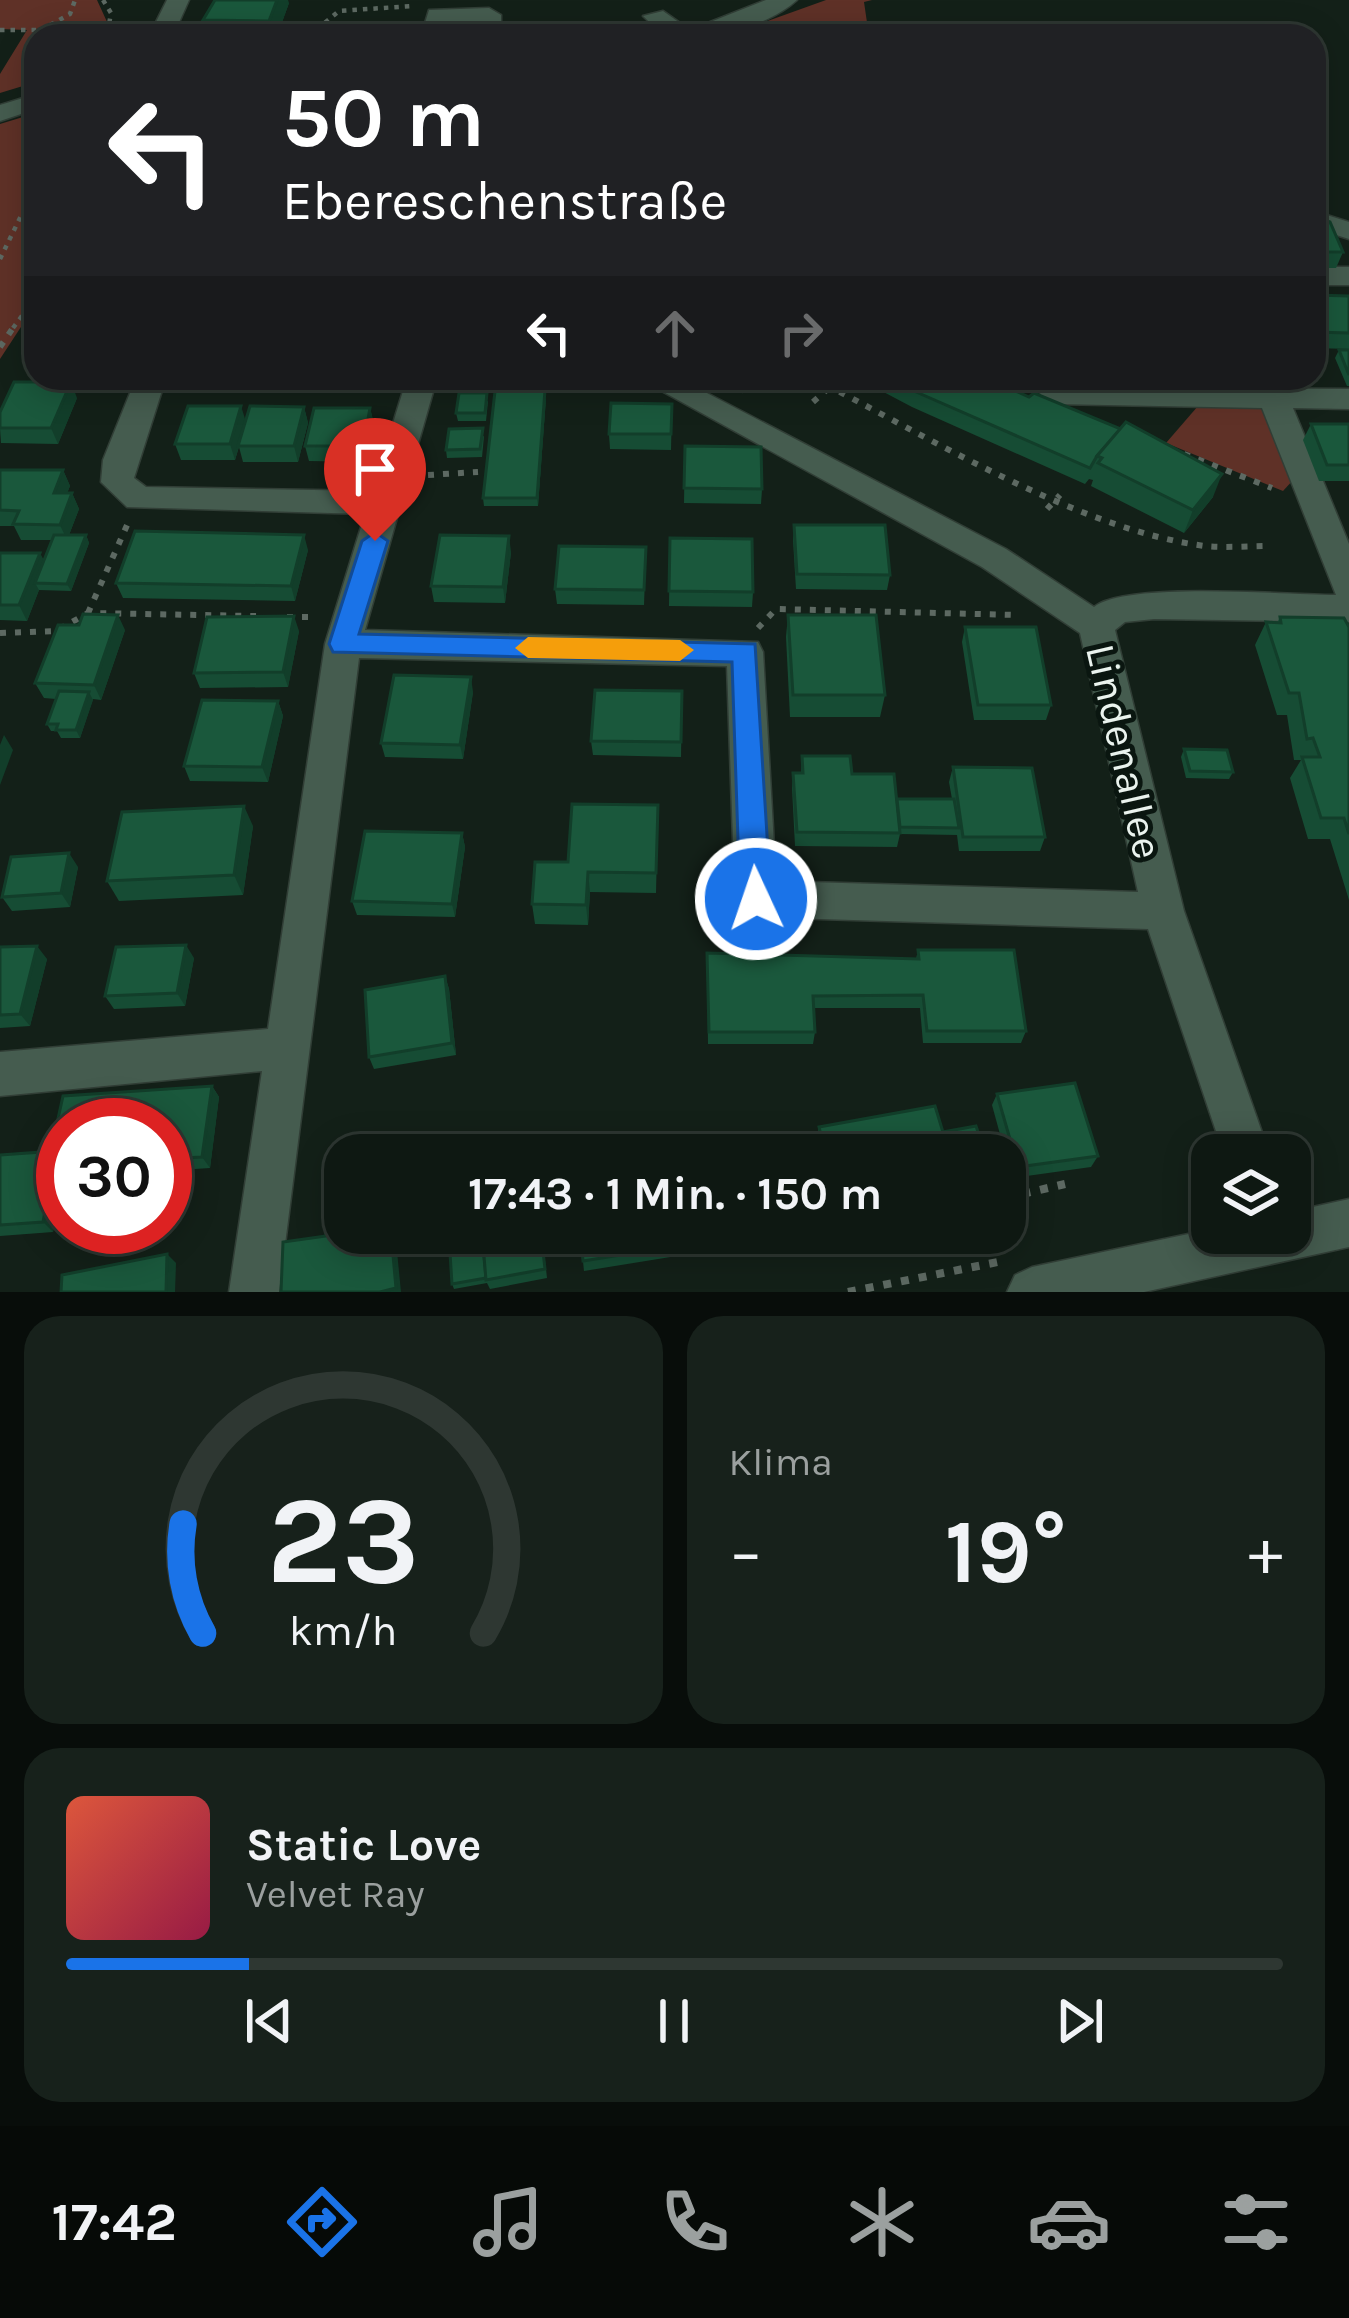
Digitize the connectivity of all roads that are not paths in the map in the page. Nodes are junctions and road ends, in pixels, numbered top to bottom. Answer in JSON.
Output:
{"nodes":[{"id":1,"x":772,"y":2,"type":"edge"},
{"id":2,"x":655,"y":16,"type":"dead end"},
{"id":3,"x":436,"y":24,"type":"edge"},
{"id":4,"x":489,"y":24,"type":"edge"},
{"id":5,"x":666,"y":24,"type":"edge"},
{"id":6,"x":722,"y":24,"type":"edge"},
{"id":7,"x":146,"y":390,"type":"edge"},
{"id":8,"x":419,"y":390,"type":"edge"},
{"id":9,"x":676,"y":390,"type":"edge"},
{"id":10,"x":1055,"y":394,"type":"dead end"},
{"id":11,"x":1274,"y":399,"type":"junction"},
{"id":12,"x":1349,"y":399,"type":"edge"},
{"id":13,"x":392,"y":490,"type":"junction"},
{"id":14,"x":1333,"y":506,"type":"edge"},
{"id":15,"x":1349,"y":587,"type":"edge"},
{"id":16,"x":1349,"y":609,"type":"edge"},
{"id":17,"x":1092,"y":621,"type":"junction"},
{"id":18,"x":346,"y":631,"type":"junction"},
{"id":19,"x":1163,"y":911,"type":"junction"},
{"id":20,"x":286,"y":1048,"type":"junction"},
{"id":21,"x":0,"y":1074,"type":"edge"},
{"id":22,"x":1240,"y":1134,"type":"edge"},
{"id":23,"x":1349,"y":1223,"type":"edge"},
{"id":24,"x":1311,"y":1230,"type":"edge"},
{"id":25,"x":1197,"y":1254,"type":"edge"},
{"id":26,"x":254,"y":1292,"type":"edge"},
{"id":27,"x":1032,"y":1292,"type":"edge"}],
"edges":[{"from":1,"to":6,"type":"street"},
{"from":2,"to":5,"type":"street"},
{"from":3,"to":4,"type":"street"},
{"from":7,"to":13,"type":"street"},
{"from":8,"to":13,"type":"street"},
{"from":9,"to":17,"type":"street","name":"Lindenallee"},
{"from":10,"to":11,"type":"street"},
{"from":11,"to":12,"type":"street"},
{"from":11,"to":14,"type":"street"},
{"from":13,"to":18,"type":"street"},
{"from":14,"to":15,"type":"street"},
{"from":16,"to":17,"type":"street"},
{"from":17,"to":19,"type":"street","name":"Lindenallee"},
{"from":18,"to":19,"type":"street"},
{"from":18,"to":20,"type":"street"},
{"from":19,"to":22,"type":"street","name":"Lindenallee"},
{"from":20,"to":21,"type":"street"},
{"from":20,"to":26,"type":"street"},
{"from":23,"to":24,"type":"street"},
{"from":25,"to":27,"type":"street"}]}
